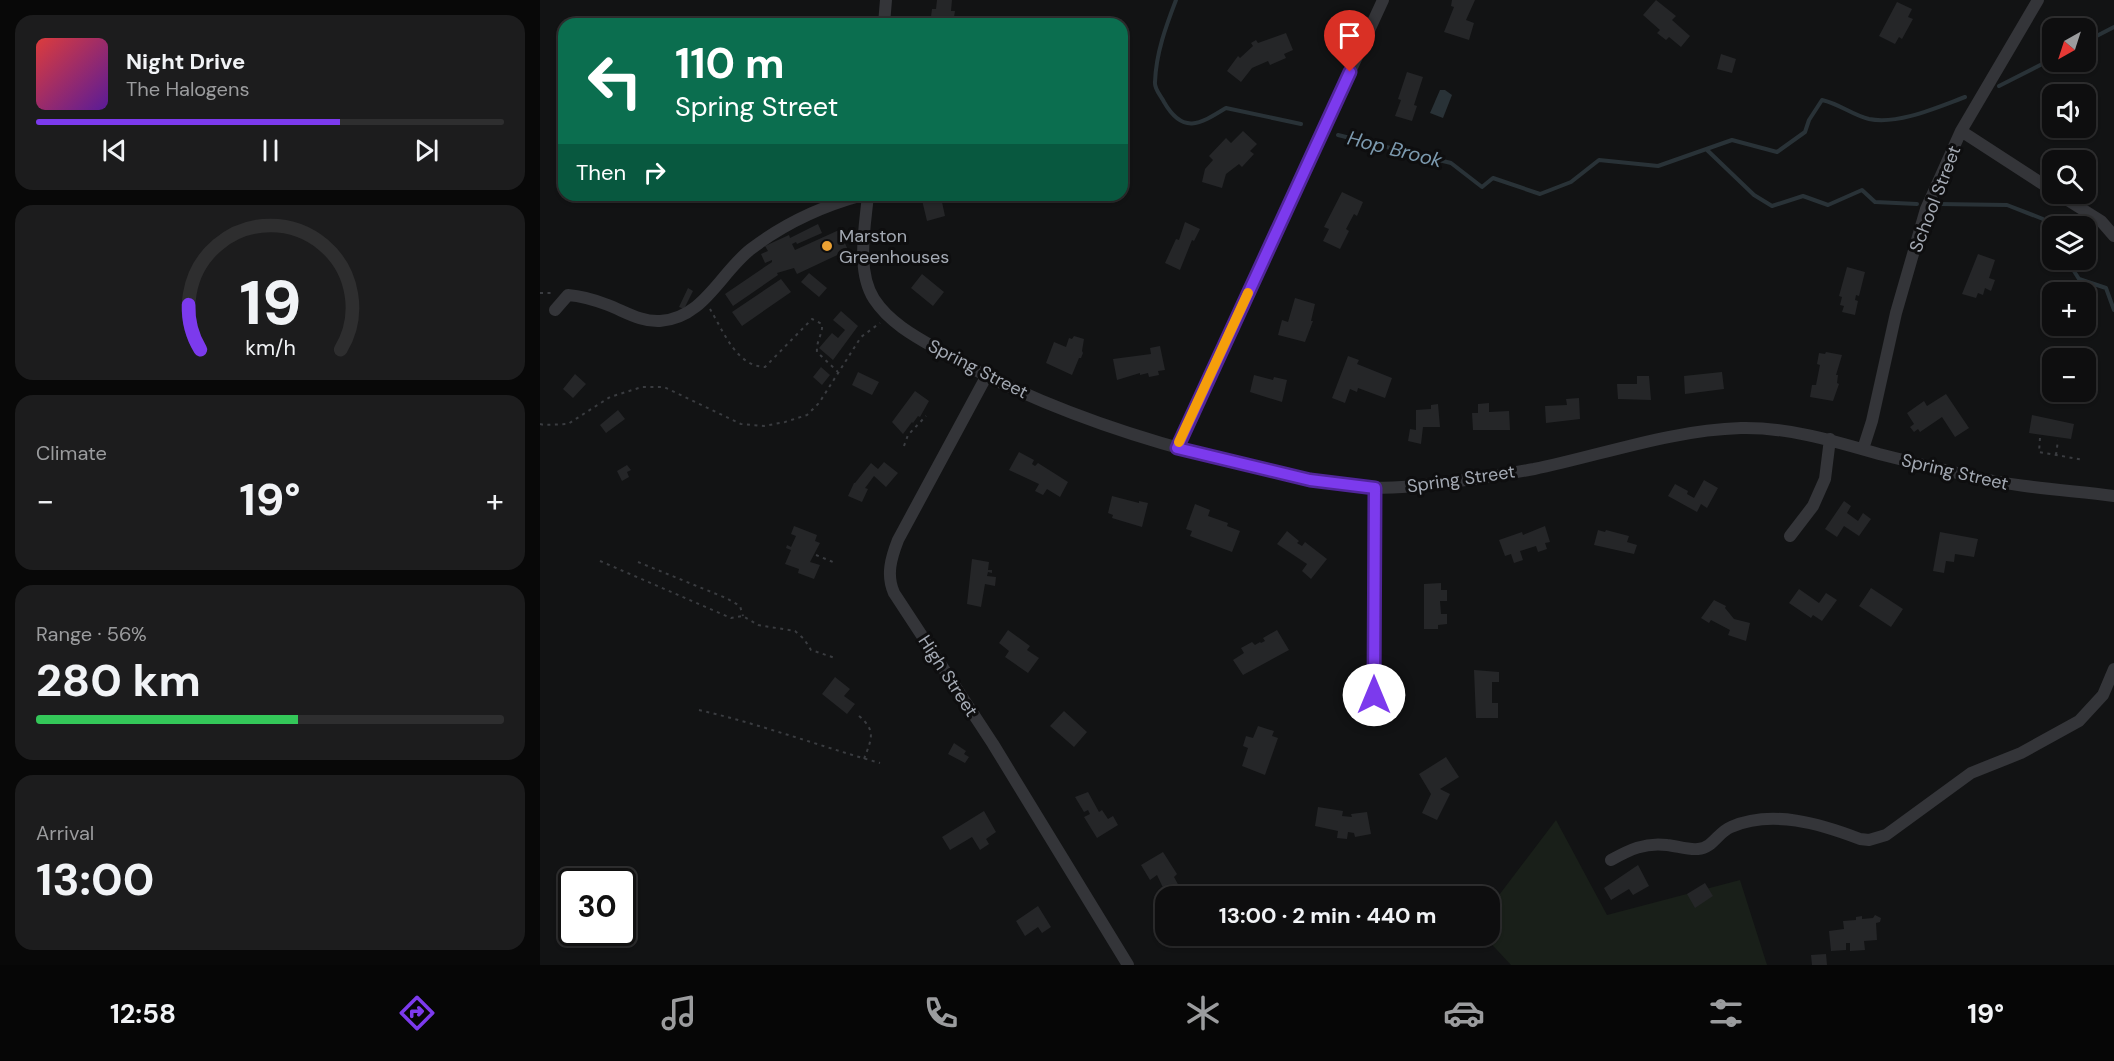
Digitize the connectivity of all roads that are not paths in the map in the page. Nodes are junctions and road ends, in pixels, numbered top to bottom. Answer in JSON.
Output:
{"nodes":[{"id":1,"x":886,"y":0,"type":"edge"},
{"id":2,"x":1383,"y":0,"type":"edge"},
{"id":3,"x":2038,"y":0,"type":"edge"},
{"id":4,"x":884,"y":18,"type":"edge"},
{"id":5,"x":1961,"y":132,"type":"junction"},
{"id":6,"x":2042,"y":184,"type":"edge"},
{"id":7,"x":841,"y":201,"type":"edge"},
{"id":8,"x":867,"y":201,"type":"edge"},
{"id":9,"x":2074,"y":204,"type":"edge"},
{"id":10,"x":2114,"y":236,"type":"edge"},
{"id":11,"x":555,"y":310,"type":"dead end"},
{"id":12,"x":986,"y":377,"type":"junction"},
{"id":13,"x":1830,"y":439,"type":"junction"},
{"id":14,"x":1177,"y":448,"type":"junction"},
{"id":15,"x":1863,"y":449,"type":"junction"},
{"id":16,"x":1375,"y":488,"type":"junction"},
{"id":17,"x":2114,"y":496,"type":"edge"},
{"id":18,"x":1790,"y":536,"type":"dead end"},
{"id":19,"x":2114,"y":669,"type":"edge"},
{"id":20,"x":1374,"y":695,"type":"dead end"},
{"id":21,"x":1611,"y":860,"type":"dead end"},
{"id":22,"x":1128,"y":965,"type":"edge"}],
"edges":[{"from":1,"to":4,"type":"street"},
{"from":2,"to":14,"type":"street"},
{"from":3,"to":5,"type":"street","name":"School Street"},
{"from":5,"to":6,"type":"street"},
{"from":5,"to":15,"type":"street","name":"School Street"},
{"from":7,"to":11,"type":"street"},
{"from":8,"to":12,"type":"street","name":"Spring Street"},
{"from":9,"to":10,"type":"street"},
{"from":12,"to":14,"type":"street","name":"Spring Street"},
{"from":12,"to":22,"type":"street","name":"High Street"},
{"from":13,"to":15,"type":"street","name":"Spring Street"},
{"from":13,"to":16,"type":"street","name":"Spring Street"},
{"from":13,"to":18,"type":"street"},
{"from":14,"to":16,"type":"street","name":"Spring Street"},
{"from":15,"to":17,"type":"street","name":"Spring Street"},
{"from":16,"to":20,"type":"street"},
{"from":19,"to":21,"type":"street"}]}
